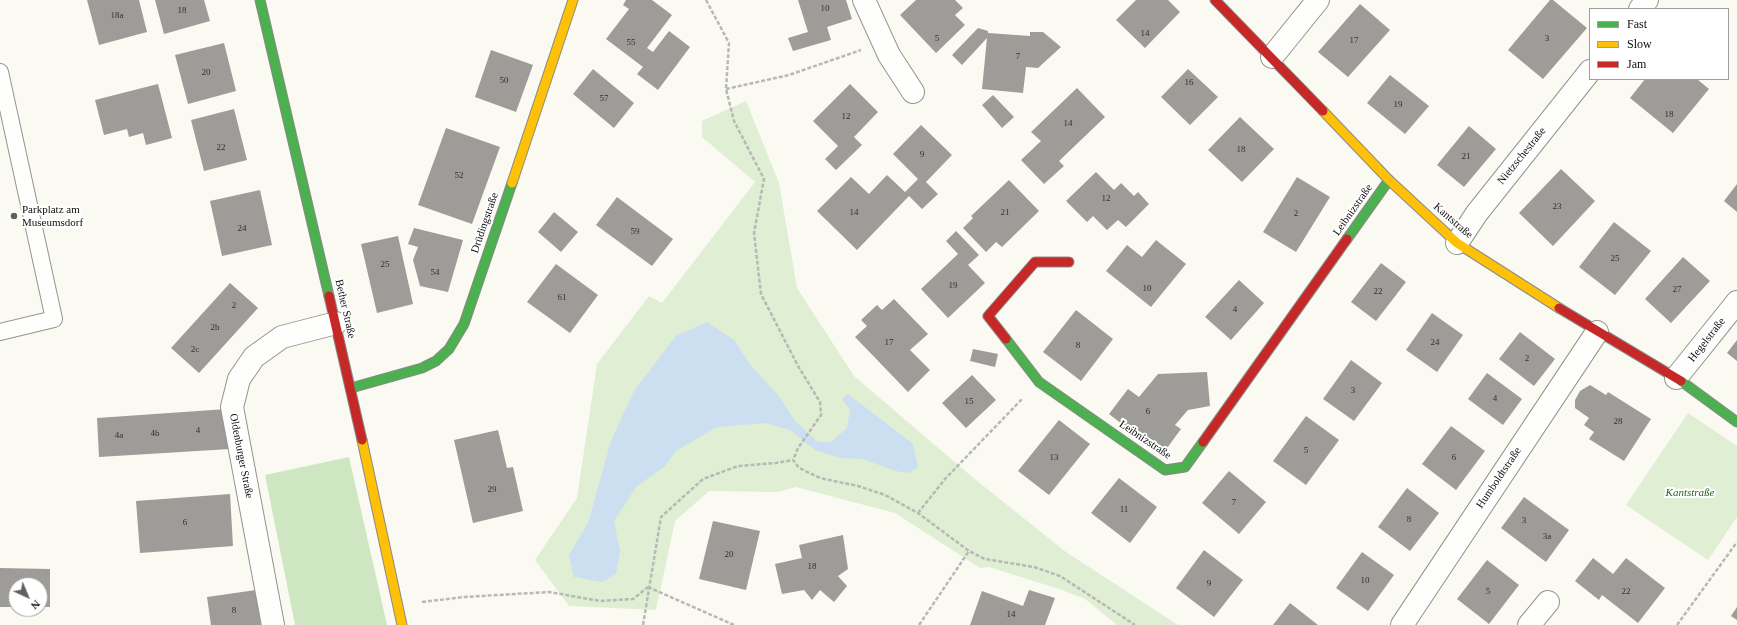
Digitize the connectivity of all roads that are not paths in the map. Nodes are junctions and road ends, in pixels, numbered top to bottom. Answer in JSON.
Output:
{"nodes":[{"id":1,"x":260,"y":0,"type":"edge"},
{"id":2,"x":573,"y":0,"type":"edge"},
{"id":3,"x":864,"y":0,"type":"edge"},
{"id":4,"x":1215,"y":0,"type":"edge"},
{"id":5,"x":1318,"y":0,"type":"edge"},
{"id":6,"x":1647,"y":0,"type":"edge"},
{"id":7,"x":1641,"y":8,"type":"edge"},
{"id":8,"x":1272,"y":57,"type":"junction"},
{"id":9,"x":0,"y":72,"type":"edge"},
{"id":10,"x":1589,"y":72,"type":"edge"},
{"id":11,"x":913,"y":92,"type":"dead end"},
{"id":12,"x":1389,"y":180,"type":"junction"},
{"id":13,"x":1457,"y":243,"type":"junction"},
{"id":14,"x":1069,"y":262,"type":"dead end"},
{"id":15,"x":1737,"y":302,"type":"edge"},
{"id":16,"x":336,"y":324,"type":"junction"},
{"id":17,"x":0,"y":332,"type":"edge"},
{"id":18,"x":1597,"y":332,"type":"junction"},
{"id":19,"x":1676,"y":378,"type":"junction"},
{"id":20,"x":351,"y":388,"type":"junction"},
{"id":21,"x":1737,"y":422,"type":"edge"},
{"id":22,"x":1548,"y":602,"type":"dead end"},
{"id":23,"x":273,"y":625,"type":"edge"},
{"id":24,"x":402,"y":625,"type":"edge"},
{"id":25,"x":1402,"y":625,"type":"edge"},
{"id":26,"x":1529,"y":625,"type":"edge"}],
"edges":[{"from":1,"to":16,"type":"street","name":"Bether Straße"},
{"from":2,"to":20,"type":"street","name":"Drüdingstraße"},
{"from":3,"to":11,"type":"street"},
{"from":4,"to":8,"type":"street","name":"Kantstraße"},
{"from":5,"to":8,"type":"street"},
{"from":6,"to":7,"type":"street"},
{"from":8,"to":12,"type":"street","name":"Kantstraße"},
{"from":9,"to":17,"type":"lane"},
{"from":10,"to":13,"type":"street","name":"Nietzschestraße"},
{"from":12,"to":13,"type":"street","name":"Kantstraße"},
{"from":12,"to":14,"type":"street","name":"Leibnizstraße"},
{"from":13,"to":18,"type":"street","name":"Kantstraße"},
{"from":15,"to":19,"type":"street","name":"Hegelstraße"},
{"from":16,"to":20,"type":"street","name":"Bether Straße"},
{"from":16,"to":23,"type":"street","name":"Oldenburger Straße"},
{"from":18,"to":19,"type":"street","name":"Kantstraße"},
{"from":18,"to":25,"type":"street","name":"Humboldtstraße"},
{"from":19,"to":21,"type":"street","name":"Kantstraße"},
{"from":20,"to":24,"type":"street","name":"Bether Straße"},
{"from":22,"to":26,"type":"street"}]}
